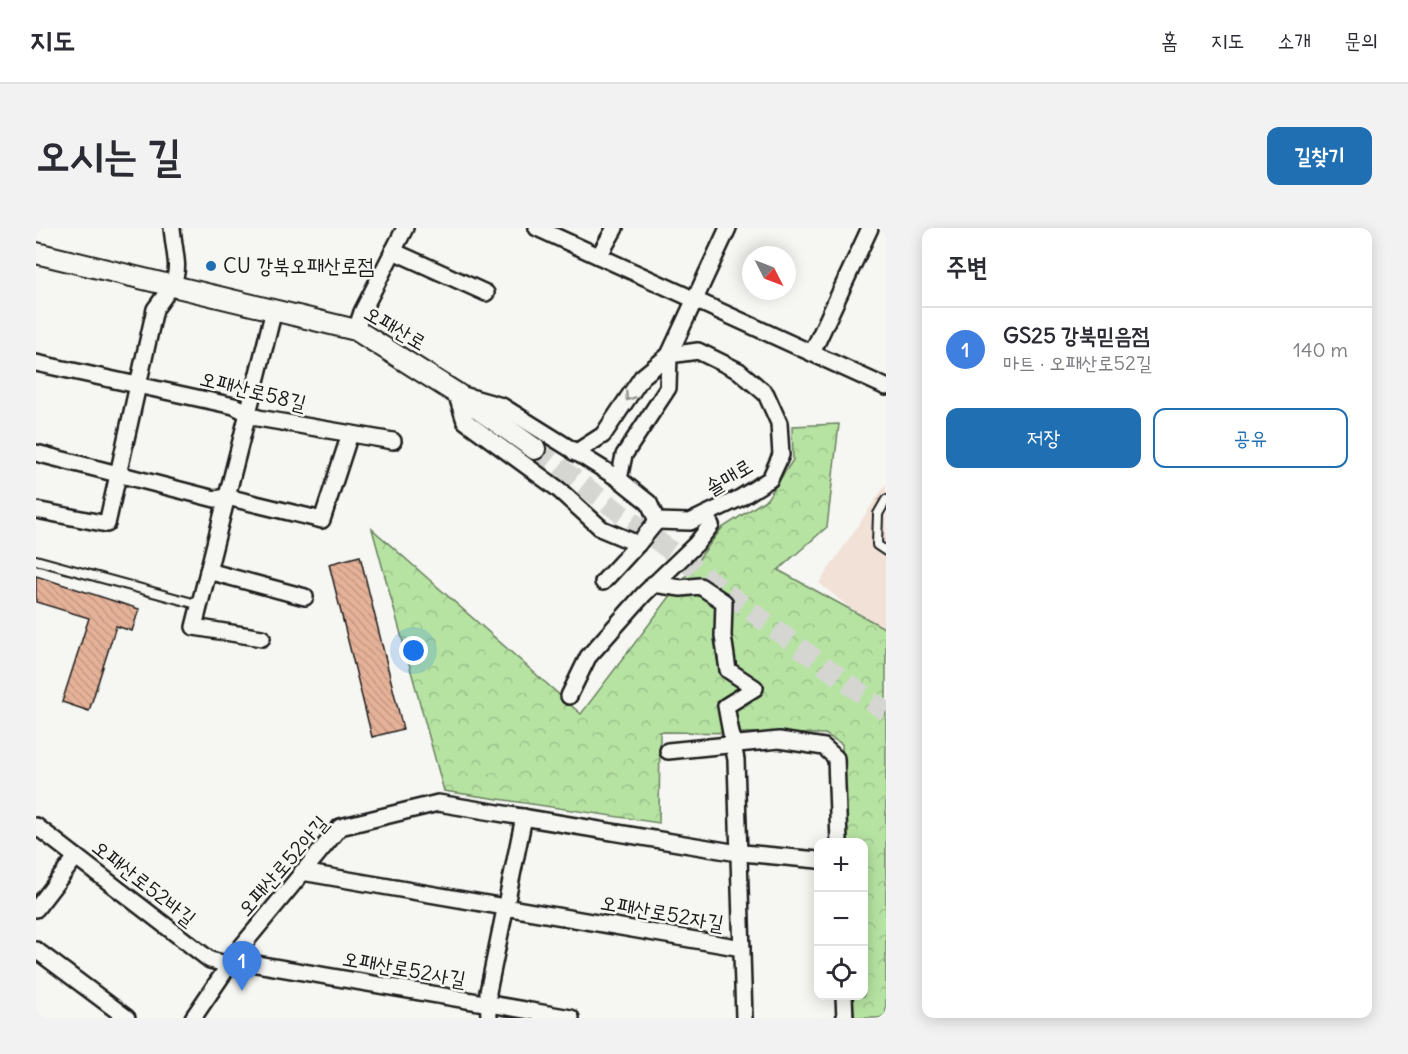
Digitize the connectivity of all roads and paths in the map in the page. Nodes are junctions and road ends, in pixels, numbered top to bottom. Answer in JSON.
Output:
{"nodes":[{"id":1,"x":172,"y":228,"type":"edge"},
{"id":2,"x":405,"y":228,"type":"edge"},
{"id":3,"x":537,"y":228,"type":"edge"},
{"id":4,"x":615,"y":228,"type":"edge"},
{"id":5,"x":728,"y":228,"type":"edge"},
{"id":6,"x":870,"y":228,"type":"edge"},
{"id":7,"x":393,"y":251,"type":"junction"},
{"id":8,"x":36,"y":254,"type":"edge"},
{"id":9,"x":599,"y":256,"type":"junction"},
{"id":10,"x":173,"y":286,"type":"junction"},
{"id":11,"x":486,"y":293,"type":"dead end"},
{"id":12,"x":695,"y":300,"type":"junction"},
{"id":13,"x":274,"y":310,"type":"junction"},
{"id":14,"x":357,"y":330,"type":"junction"},
{"id":15,"x":812,"y":353,"type":"junction"},
{"id":16,"x":669,"y":355,"type":"junction"},
{"id":17,"x":36,"y":363,"type":"edge"},
{"id":18,"x":138,"y":385,"type":"junction"},
{"id":19,"x":886,"y":387,"type":"edge"},
{"id":20,"x":456,"y":393,"type":"junction"},
{"id":21,"x":248,"y":413,"type":"junction"},
{"id":22,"x":350,"y":434,"type":"junction"},
{"id":23,"x":393,"y":441,"type":"dead end"},
{"id":24,"x":535,"y":449,"type":"tunnel mouth"},
{"id":25,"x":36,"y":453,"type":"edge"},
{"id":26,"x":575,"y":453,"type":"junction"},
{"id":27,"x":118,"y":475,"type":"junction"},
{"id":28,"x":619,"y":479,"type":"junction"},
{"id":29,"x":227,"y":497,"type":"junction"},
{"id":30,"x":886,"y":500,"type":"edge"},
{"id":31,"x":36,"y":510,"type":"edge"},
{"id":32,"x":705,"y":515,"type":"junction"},
{"id":33,"x":657,"y":521,"type":"junction"},
{"id":34,"x":638,"y":544,"type":"junction"},
{"id":35,"x":886,"y":551,"type":"edge"},
{"id":36,"x":36,"y":560,"type":"edge"},
{"id":37,"x":208,"y":571,"type":"junction"},
{"id":38,"x":603,"y":582,"type":"dead end"},
{"id":39,"x":653,"y":584,"type":"junction"},
{"id":40,"x":305,"y":597,"type":"dead end"},
{"id":41,"x":200,"y":605,"type":"junction"},
{"id":42,"x":262,"y":639,"type":"dead end"},
{"id":43,"x":569,"y":696,"type":"dead end"},
{"id":44,"x":732,"y":743,"type":"junction"},
{"id":45,"x":668,"y":751,"type":"dead end"},
{"id":46,"x":524,"y":817,"type":"junction"},
{"id":47,"x":36,"y":826,"type":"edge"},
{"id":48,"x":838,"y":838,"type":"edge"},
{"id":49,"x":740,"y":852,"type":"junction"},
{"id":50,"x":76,"y":857,"type":"junction"},
{"id":51,"x":814,"y":859,"type":"edge"},
{"id":52,"x":302,"y":872,"type":"junction"},
{"id":53,"x":506,"y":906,"type":"junction"},
{"id":54,"x":36,"y":909,"type":"edge"},
{"id":55,"x":742,"y":948,"type":"junction"},
{"id":56,"x":36,"y":950,"type":"edge"},
{"id":57,"x":230,"y":965,"type":"junction"},
{"id":58,"x":844,"y":1000,"type":"edge"},
{"id":59,"x":489,"y":1012,"type":"edge"},
{"id":60,"x":127,"y":1018,"type":"edge"},
{"id":61,"x":193,"y":1018,"type":"edge"},
{"id":62,"x":571,"y":1018,"type":"edge"},
{"id":63,"x":744,"y":1018,"type":"edge"},
{"id":64,"x":845,"y":1018,"type":"edge"}],
"edges":[{"from":1,"to":10,"type":"street"},
{"from":2,"to":7,"type":"street"},
{"from":3,"to":9,"type":"street"},
{"from":4,"to":9,"type":"street"},
{"from":5,"to":12,"type":"street"},
{"from":6,"to":15,"type":"street"},
{"from":7,"to":11,"type":"street"},
{"from":7,"to":14,"type":"street"},
{"from":8,"to":10,"type":"street","name":"오패산로"},
{"from":9,"to":12,"type":"street"},
{"from":10,"to":13,"type":"street","name":"오패산로"},
{"from":10,"to":18,"type":"street"},
{"from":12,"to":15,"type":"street"},
{"from":12,"to":16,"type":"street"},
{"from":13,"to":14,"type":"street","name":"오패산로"},
{"from":13,"to":21,"type":"street"},
{"from":14,"to":20,"type":"street","name":"오패산로"},
{"from":15,"to":19,"type":"street"},
{"from":16,"to":26,"type":"street","one_way":true},
{"from":16,"to":28,"type":"street"},
{"from":16,"to":32,"type":"street","name":"솔매로"},
{"from":17,"to":18,"type":"street","name":"오패산로58길"},
{"from":18,"to":21,"type":"street","name":"오패산로58길"},
{"from":18,"to":27,"type":"street"},
{"from":20,"to":24,"type":"street","name":"오패산로"},
{"from":20,"to":26,"type":"street"},
{"from":20,"to":34,"type":"street"},
{"from":21,"to":22,"type":"street","name":"오패산로58길"},
{"from":21,"to":29,"type":"street"},
{"from":22,"to":23,"type":"street","name":"오패산로58길"},
{"from":22,"to":29,"type":"street"},
{"from":25,"to":27,"type":"street"},
{"from":26,"to":28,"type":"street"},
{"from":27,"to":29,"type":"street"},
{"from":27,"to":31,"type":"street"},
{"from":28,"to":33,"type":"street"},
{"from":29,"to":37,"type":"street"},
{"from":30,"to":35,"type":"lane"},
{"from":32,"to":33,"type":"street","name":"솔매로"},
{"from":32,"to":39,"type":"street"},
{"from":33,"to":34,"type":"street"},
{"from":34,"to":38,"type":"street"},
{"from":36,"to":41,"type":"lane"},
{"from":37,"to":40,"type":"street"},
{"from":37,"to":41,"type":"street"},
{"from":39,"to":43,"type":"street"},
{"from":39,"to":44,"type":"street"},
{"from":41,"to":42,"type":"street"},
{"from":44,"to":45,"type":"street"},
{"from":44,"to":48,"type":"street"},
{"from":44,"to":49,"type":"street"},
{"from":46,"to":49,"type":"street","name":"오패산로52아길"},
{"from":46,"to":52,"type":"street","name":"오패산로52아길"},
{"from":46,"to":53,"type":"street"},
{"from":47,"to":50,"type":"street","name":"오패산로52바길"},
{"from":49,"to":51,"type":"street","name":"오패산로52아길"},
{"from":49,"to":55,"type":"street"},
{"from":50,"to":54,"type":"street"},
{"from":50,"to":57,"type":"street","name":"오패산로52바길"},
{"from":52,"to":53,"type":"street","name":"오패산로52자길"},
{"from":52,"to":57,"type":"street","name":"오패산로52아길"},
{"from":53,"to":55,"type":"street","name":"오패산로52자길"},
{"from":53,"to":59,"type":"street"},
{"from":55,"to":63,"type":"street","name":"오패산로52자길"},
{"from":56,"to":60,"type":"street"},
{"from":57,"to":59,"type":"street","name":"오패산로52사길"},
{"from":57,"to":61,"type":"street","name":"오패산로52아길"},
{"from":58,"to":64,"type":"street"},
{"from":59,"to":62,"type":"street","name":"오패산로52사길"}]}
